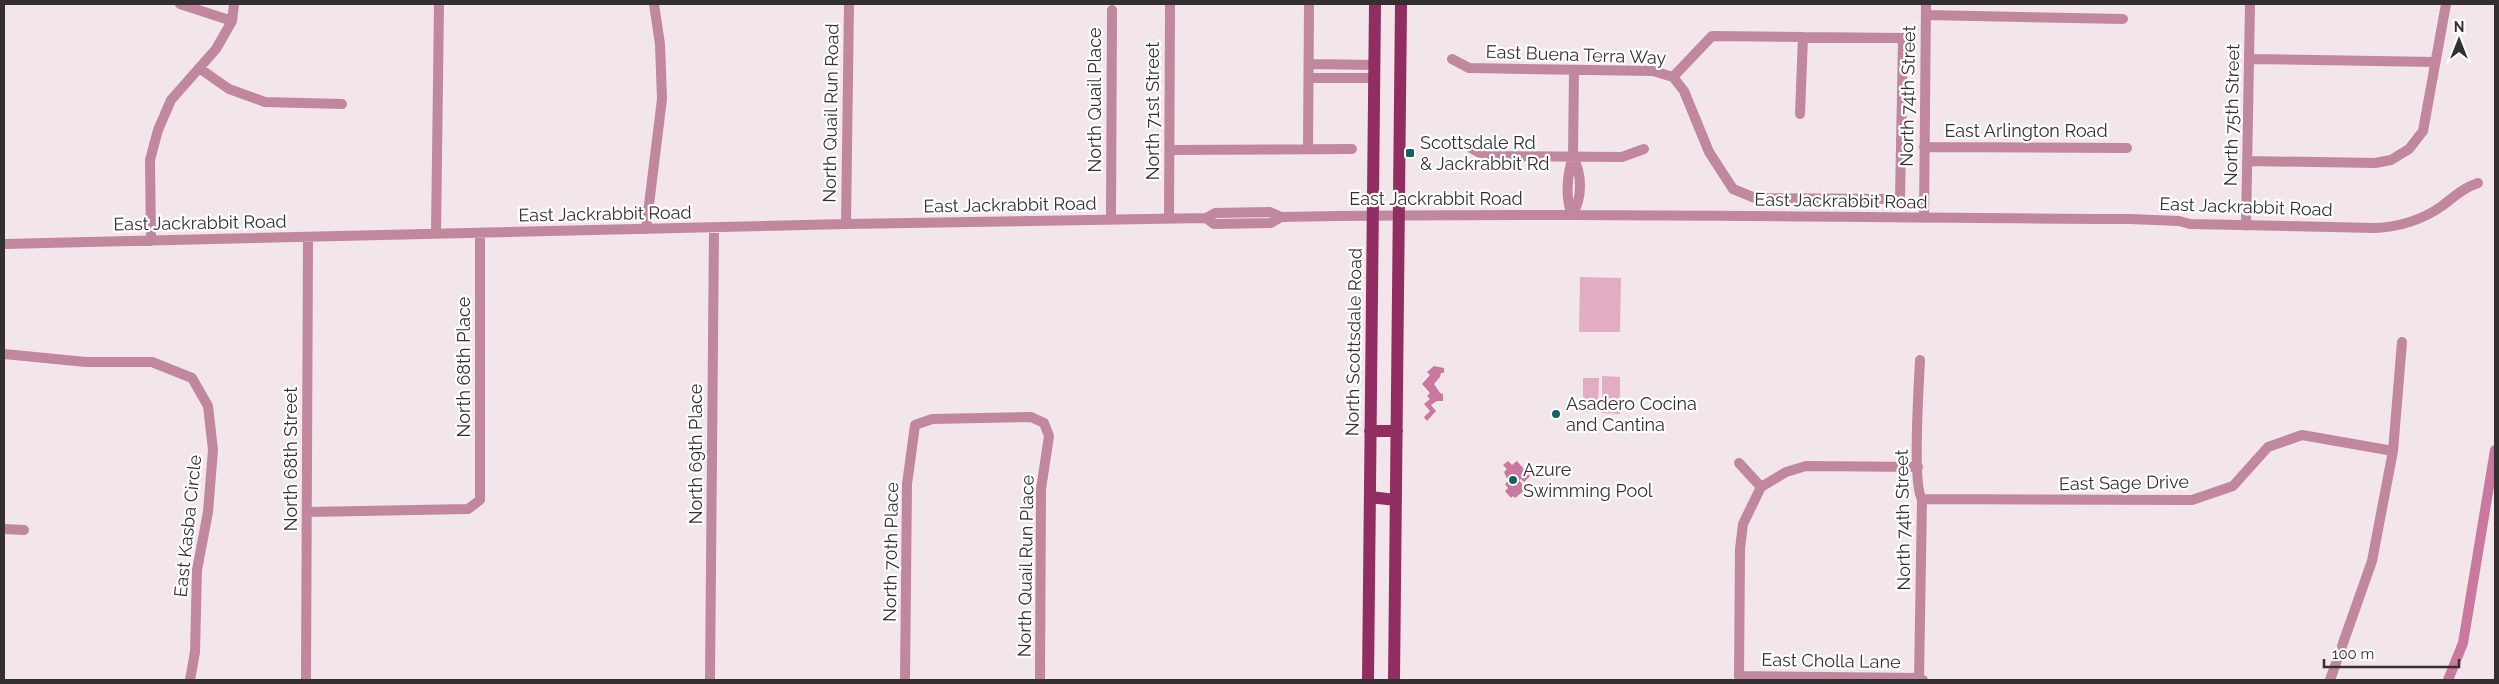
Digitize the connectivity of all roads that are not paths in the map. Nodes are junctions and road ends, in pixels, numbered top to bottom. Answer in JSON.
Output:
{"nodes":[{"id":1,"x":180,"y":4,"type":"edge"},
{"id":2,"x":234,"y":4,"type":"edge"},
{"id":3,"x":438,"y":4,"type":"edge"},
{"id":4,"x":654,"y":4,"type":"edge"},
{"id":5,"x":849,"y":4,"type":"edge"},
{"id":6,"x":1170,"y":4,"type":"edge"},
{"id":7,"x":1309,"y":4,"type":"edge"},
{"id":8,"x":1375,"y":4,"type":"edge"},
{"id":9,"x":1401,"y":4,"type":"edge"},
{"id":10,"x":1926,"y":4,"type":"edge"},
{"id":11,"x":2250,"y":4,"type":"edge"},
{"id":12,"x":2446,"y":4,"type":"edge"},
{"id":13,"x":1112,"y":10,"type":"dead end"},
{"id":14,"x":1926,"y":15,"type":"junction"},
{"id":15,"x":2123,"y":19,"type":"dead end"},
{"id":16,"x":232,"y":21,"type":"junction"},
{"id":17,"x":1803,"y":37,"type":"junction"},
{"id":18,"x":1452,"y":59,"type":"dead end"},
{"id":19,"x":2250,"y":59,"type":"junction"},
{"id":20,"x":2435,"y":62,"type":"junction"},
{"id":21,"x":1309,"y":64,"type":"junction"},
{"id":22,"x":199,"y":68,"type":"junction"},
{"id":23,"x":1574,"y":70,"type":"junction"},
{"id":24,"x":1374,"y":72,"type":"junction"},
{"id":25,"x":1672,"y":77,"type":"junction"},
{"id":26,"x":1309,"y":78,"type":"junction"},
{"id":27,"x":342,"y":104,"type":"dead end"},
{"id":28,"x":1800,"y":114,"type":"dead end"},
{"id":29,"x":1469,"y":147,"type":"dead end"},
{"id":30,"x":1924,"y":147,"type":"junction"},
{"id":31,"x":1308,"y":148,"type":"junction"},
{"id":32,"x":2127,"y":148,"type":"dead end"},
{"id":33,"x":1352,"y":149,"type":"dead end"},
{"id":34,"x":1644,"y":149,"type":"dead end"},
{"id":35,"x":1170,"y":150,"type":"junction"},
{"id":36,"x":1573,"y":157,"type":"junction"},
{"id":37,"x":2248,"y":161,"type":"junction"},
{"id":38,"x":2478,"y":183,"type":"dead end"},
{"id":39,"x":1398,"y":214,"type":"junction"},
{"id":40,"x":1572,"y":215,"type":"junction"},
{"id":41,"x":1373,"y":216,"type":"junction"},
{"id":42,"x":1924,"y":218,"type":"junction"},
{"id":43,"x":1169,"y":219,"type":"junction"},
{"id":44,"x":1111,"y":220,"type":"junction"},
{"id":45,"x":846,"y":224,"type":"junction"},
{"id":46,"x":2246,"y":226,"type":"junction"},
{"id":47,"x":714,"y":228,"type":"junction"},
{"id":48,"x":646,"y":229,"type":"junction"},
{"id":49,"x":480,"y":233,"type":"junction"},
{"id":50,"x":436,"y":234,"type":"junction"},
{"id":51,"x":308,"y":237,"type":"junction"},
{"id":52,"x":151,"y":241,"type":"junction"},
{"id":53,"x":4,"y":244,"type":"edge"},
{"id":54,"x":2402,"y":342,"type":"dead end"},
{"id":55,"x":4,"y":354,"type":"edge"},
{"id":56,"x":1920,"y":360,"type":"dead end"},
{"id":57,"x":915,"y":425,"type":"joint"},
{"id":58,"x":1370,"y":431,"type":"junction"},
{"id":59,"x":1397,"y":431,"type":"junction"},
{"id":60,"x":2393,"y":451,"type":"junction"},
{"id":61,"x":1739,"y":463,"type":"dead end"},
{"id":62,"x":1918,"y":467,"type":"junction"},
{"id":63,"x":1761,"y":487,"type":"junction"},
{"id":64,"x":1370,"y":497,"type":"junction"},
{"id":65,"x":1922,"y":499,"type":"junction"},
{"id":66,"x":1396,"y":500,"type":"junction"},
{"id":67,"x":307,"y":512,"type":"junction"},
{"id":68,"x":4,"y":529,"type":"edge"},
{"id":69,"x":24,"y":530,"type":"dead end"},
{"id":70,"x":1921,"y":679,"type":"edge"},
{"id":71,"x":190,"y":680,"type":"edge"},
{"id":72,"x":306,"y":680,"type":"edge"},
{"id":73,"x":710,"y":680,"type":"edge"},
{"id":74,"x":905,"y":680,"type":"edge"},
{"id":75,"x":1040,"y":680,"type":"edge"},
{"id":76,"x":1368,"y":680,"type":"edge"},
{"id":77,"x":1394,"y":680,"type":"edge"},
{"id":78,"x":2330,"y":680,"type":"edge"}],
"edges":[{"from":1,"to":16,"type":"street"},
{"from":2,"to":16,"type":"street"},
{"from":3,"to":50,"type":"street"},
{"from":4,"to":48,"type":"street"},
{"from":5,"to":45,"type":"street","name":"North Quail Run Road"},
{"from":6,"to":35,"type":"street","name":"North 71st Street"},
{"from":7,"to":21,"type":"street"},
{"from":8,"to":24,"type":"main road","name":"North Scottsdale Road"},
{"from":9,"to":39,"type":"main road"},
{"from":10,"to":14,"type":"street","name":"North 74th Street"},
{"from":11,"to":19,"type":"street","name":"North 75th Street"},
{"from":12,"to":20,"type":"street"},
{"from":13,"to":44,"type":"street","name":"North Quail Place"},
{"from":14,"to":15,"type":"street"},
{"from":14,"to":30,"type":"street","name":"North 74th Street"},
{"from":16,"to":22,"type":"street"},
{"from":17,"to":25,"type":"street","name":"East Buena Terra Way"},
{"from":17,"to":25,"type":"street","name":"East Buena Terra Way"},
{"from":17,"to":28,"type":"street"},
{"from":18,"to":23,"type":"street","name":"East Buena Terra Way"},
{"from":19,"to":20,"type":"street"},
{"from":19,"to":37,"type":"street","name":"North 75th Street"},
{"from":20,"to":37,"type":"street"},
{"from":21,"to":24,"type":"street"},
{"from":21,"to":26,"type":"street"},
{"from":22,"to":27,"type":"street"},
{"from":22,"to":52,"type":"street"},
{"from":23,"to":25,"type":"street","name":"East Buena Terra Way"},
{"from":23,"to":36,"type":"street"},
{"from":24,"to":26,"type":"street"},
{"from":24,"to":41,"type":"main road","name":"North Scottsdale Road"},
{"from":26,"to":31,"type":"street"},
{"from":29,"to":36,"type":"street"},
{"from":30,"to":32,"type":"street","name":"East Arlington Road"},
{"from":30,"to":42,"type":"street","name":"North 74th Street"},
{"from":31,"to":33,"type":"street"},
{"from":31,"to":35,"type":"street"},
{"from":34,"to":36,"type":"street"},
{"from":35,"to":43,"type":"street","name":"North 71st Street"},
{"from":36,"to":40,"type":"street"},
{"from":37,"to":46,"type":"street","name":"North 75th Street"},
{"from":38,"to":46,"type":"street","name":"East Jackrabbit Road"},
{"from":39,"to":40,"type":"street","name":"East Jackrabbit Road"},
{"from":39,"to":41,"type":"street","name":"East Jackrabbit Road"},
{"from":39,"to":59,"type":"main road"},
{"from":40,"to":42,"type":"street","name":"East Jackrabbit Road"},
{"from":41,"to":43,"type":"street","name":"East Jackrabbit Road"},
{"from":41,"to":58,"type":"main road","name":"North Scottsdale Road"},
{"from":42,"to":46,"type":"street","name":"East Jackrabbit Road"},
{"from":43,"to":44,"type":"street","name":"East Jackrabbit Road"},
{"from":44,"to":45,"type":"street","name":"East Jackrabbit Road"},
{"from":45,"to":47,"type":"street","name":"East Jackrabbit Road"},
{"from":47,"to":48,"type":"street","name":"East Jackrabbit Road"},
{"from":47,"to":73,"type":"street","name":"North 69th Place"},
{"from":48,"to":49,"type":"street","name":"East Jackrabbit Road"},
{"from":49,"to":50,"type":"street","name":"East Jackrabbit Road"},
{"from":49,"to":67,"type":"street","name":"North 68th Place"},
{"from":50,"to":51,"type":"street","name":"East Jackrabbit Road"},
{"from":51,"to":52,"type":"street","name":"East Jackrabbit Road"},
{"from":51,"to":67,"type":"street","name":"North 68th Street"},
{"from":52,"to":53,"type":"street","name":"East Jackrabbit Road"},
{"from":54,"to":60,"type":"street"},
{"from":55,"to":71,"type":"street","name":"East Kasba Circle"},
{"from":56,"to":62,"type":"street","name":"North 74th Street"},
{"from":57,"to":74,"type":"street","name":"North 70th Place"},
{"from":57,"to":75,"type":"street","name":"North Quail Run Place"},
{"from":58,"to":59,"type":"main road"},
{"from":58,"to":64,"type":"main road","name":"North Scottsdale Road"},
{"from":59,"to":66,"type":"main road"},
{"from":60,"to":65,"type":"street","name":"East Sage Drive"},
{"from":60,"to":78,"type":"street"},
{"from":61,"to":63,"type":"street"},
{"from":62,"to":63,"type":"street"},
{"from":62,"to":65,"type":"street","name":"North 74th Street"},
{"from":63,"to":70,"type":"street","name":"East Cholla Lane"},
{"from":64,"to":66,"type":"main road"},
{"from":64,"to":76,"type":"main road","name":"North Scottsdale Road"},
{"from":65,"to":70,"type":"street","name":"North 74th Street"},
{"from":66,"to":77,"type":"main road"},
{"from":67,"to":72,"type":"street","name":"North 68th Street"},
{"from":68,"to":69,"type":"street"}]}
